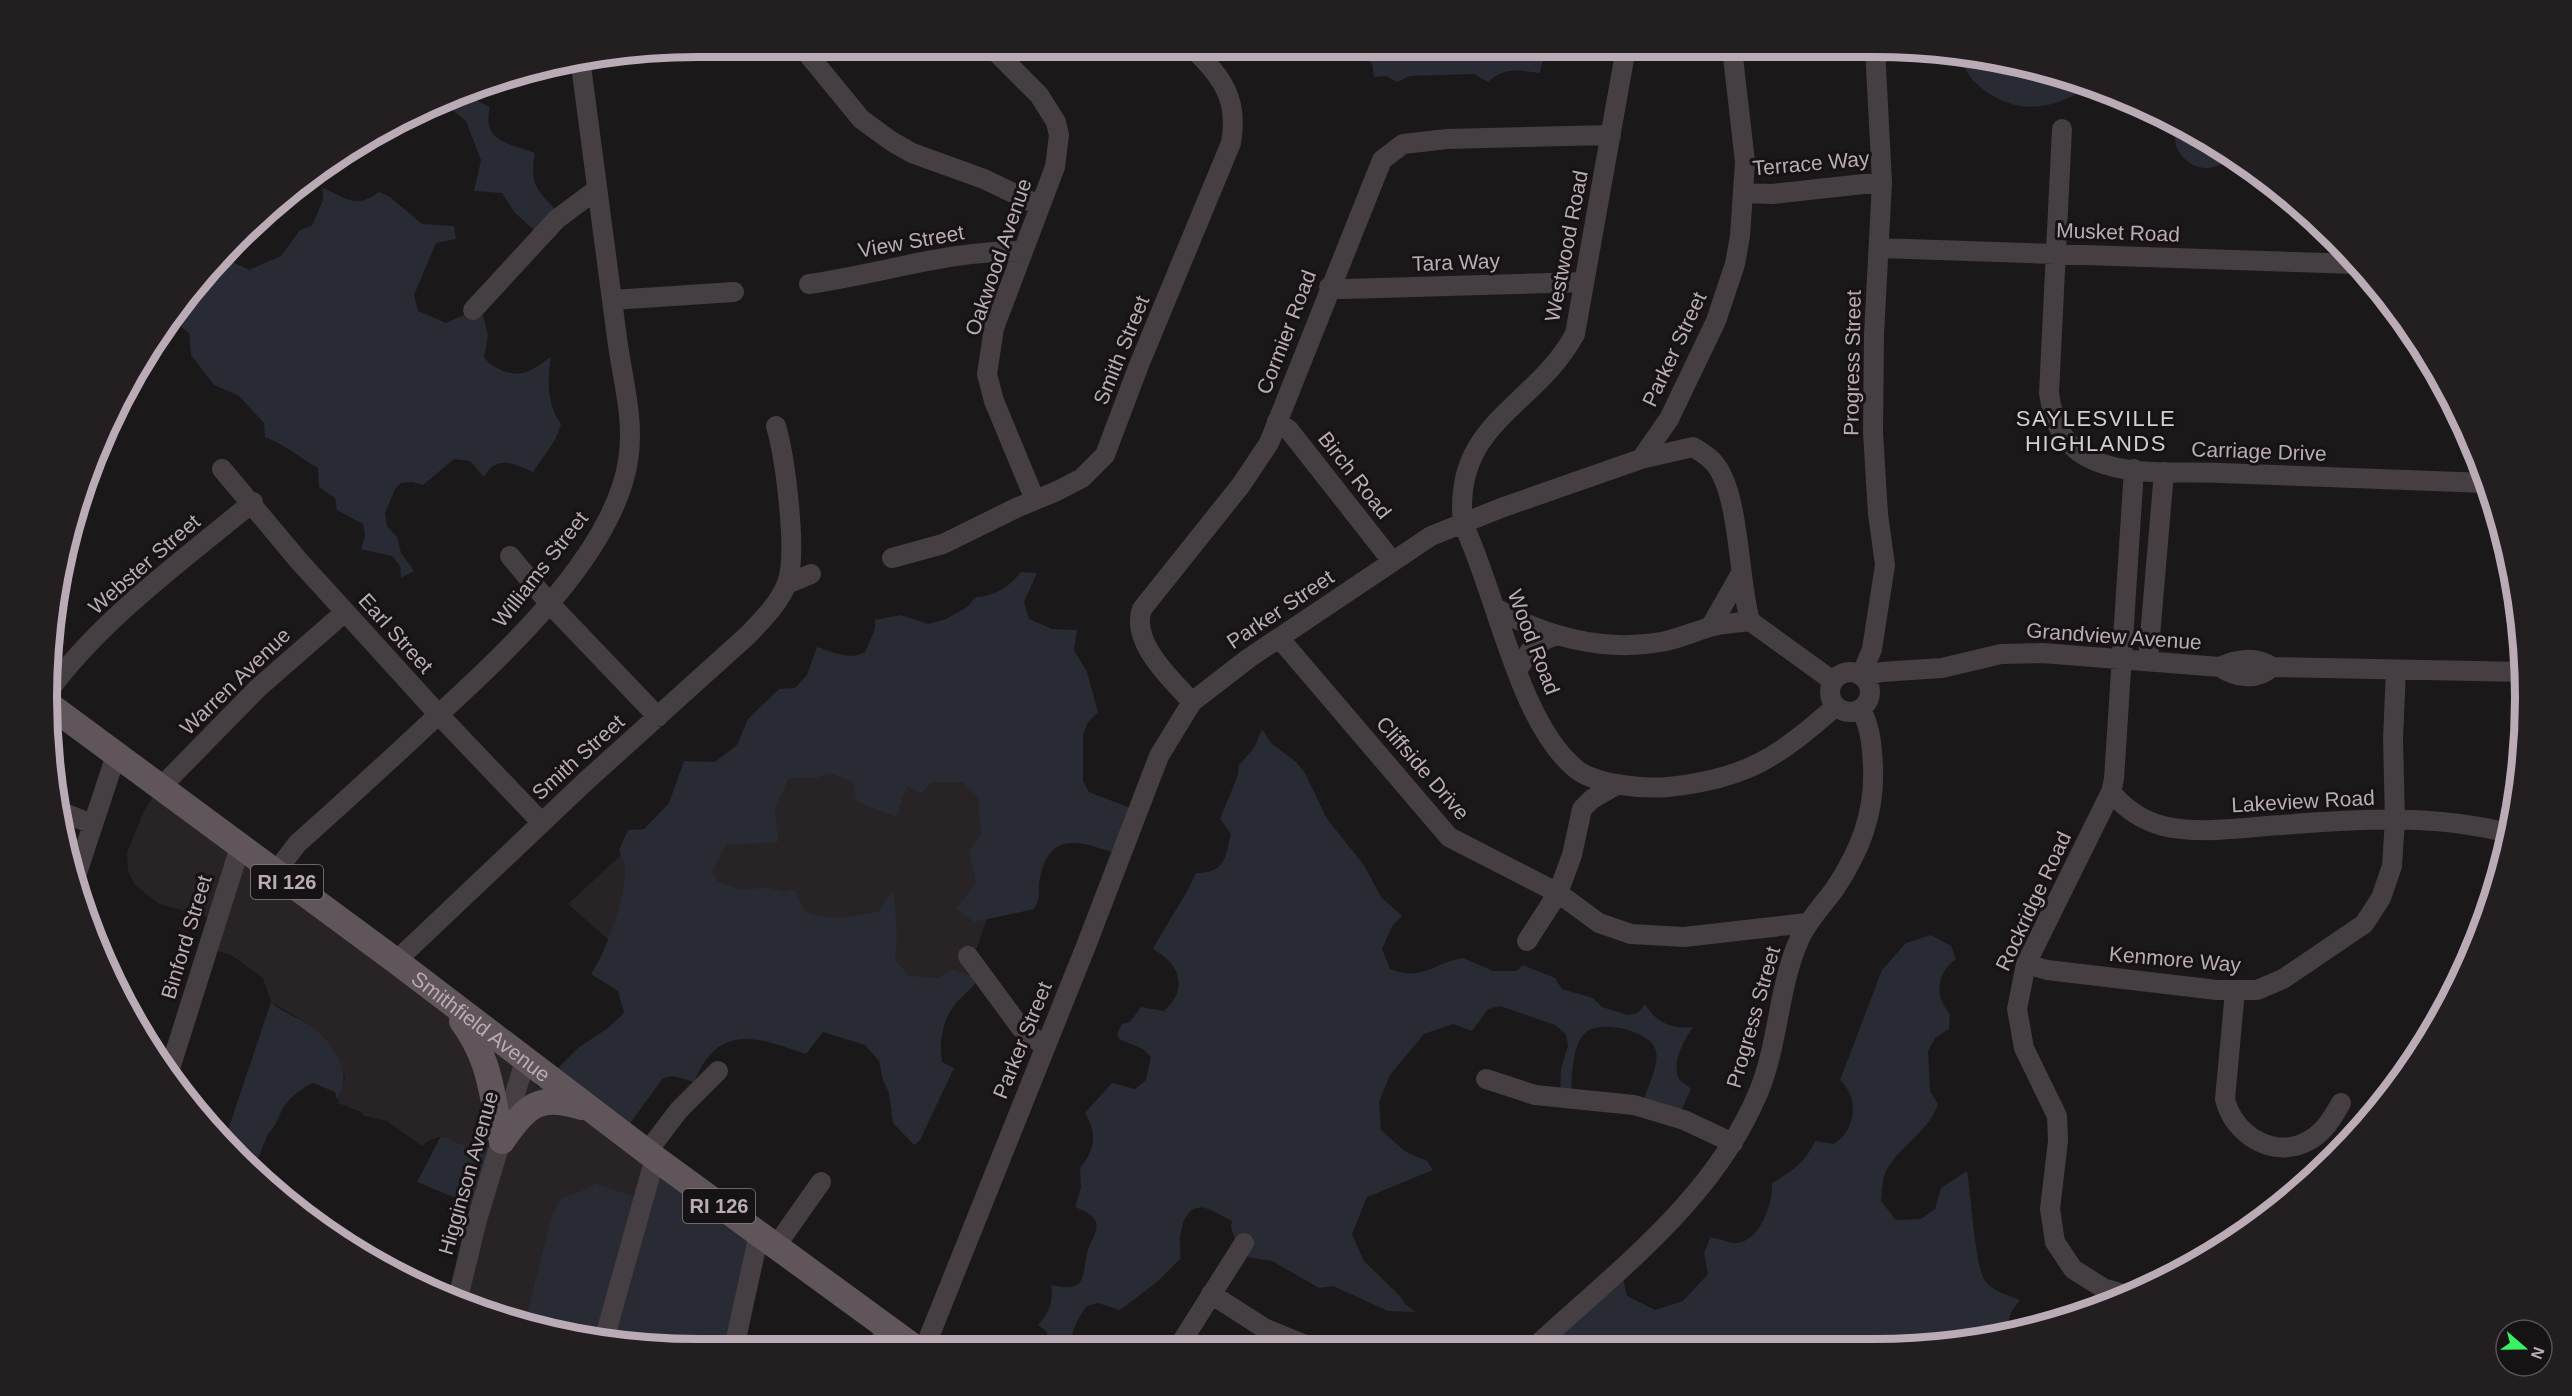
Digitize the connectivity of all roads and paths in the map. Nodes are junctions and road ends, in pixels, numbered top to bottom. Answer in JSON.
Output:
{"nodes":[{"id":1,"x":810,"y":57,"type":"edge"},
{"id":2,"x":1000,"y":57,"type":"edge"},
{"id":3,"x":1201,"y":57,"type":"edge"},
{"id":4,"x":1624,"y":57,"type":"edge"},
{"id":5,"x":1733,"y":57,"type":"edge"},
{"id":6,"x":1875,"y":57,"type":"edge"},
{"id":7,"x":581,"y":68,"type":"edge"},
{"id":8,"x":2062,"y":129,"type":"dead end"},
{"id":9,"x":1611,"y":135,"type":"junction"},
{"id":10,"x":1882,"y":182,"type":"junction"},
{"id":11,"x":596,"y":190,"type":"junction"},
{"id":12,"x":1745,"y":193,"type":"junction"},
{"id":13,"x":1040,"y":206,"type":"junction"},
{"id":14,"x":1879,"y":248,"type":"junction"},
{"id":15,"x":1023,"y":251,"type":"junction"},
{"id":16,"x":2058,"y":254,"type":"junction"},
{"id":17,"x":2345,"y":264,"type":"edge"},
{"id":18,"x":1584,"y":282,"type":"junction"},
{"id":19,"x":808,"y":284,"type":"dead end"},
{"id":20,"x":1329,"y":287,"type":"junction"},
{"id":21,"x":734,"y":292,"type":"dead end"},
{"id":22,"x":612,"y":300,"type":"junction"},
{"id":23,"x":473,"y":310,"type":"dead end"},
{"id":24,"x":1669,"y":419,"type":"junction"},
{"id":25,"x":1277,"y":421,"type":"junction"},
{"id":26,"x":776,"y":426,"type":"dead end"},
{"id":27,"x":1693,"y":447,"type":"junction"},
{"id":28,"x":1641,"y":459,"type":"junction"},
{"id":29,"x":222,"y":469,"type":"dead end"},
{"id":30,"x":2134,"y":469,"type":"junction"},
{"id":31,"x":2164,"y":472,"type":"junction"},
{"id":32,"x":2477,"y":483,"type":"edge"},
{"id":33,"x":1035,"y":500,"type":"junction"},
{"id":34,"x":253,"y":502,"type":"junction"},
{"id":35,"x":1463,"y":524,"type":"junction"},
{"id":36,"x":510,"y":556,"type":"dead end"},
{"id":37,"x":892,"y":558,"type":"dead end"},
{"id":38,"x":1392,"y":561,"type":"junction"},
{"id":39,"x":811,"y":574,"type":"dead end"},
{"id":40,"x":1740,"y":575,"type":"junction"},
{"id":41,"x":787,"y":584,"type":"junction"},
{"id":42,"x":549,"y":603,"type":"junction"},
{"id":43,"x":1494,"y":607,"type":"junction"},
{"id":44,"x":345,"y":612,"type":"junction"},
{"id":45,"x":1750,"y":621,"type":"junction"},
{"id":46,"x":1711,"y":626,"type":"junction"},
{"id":47,"x":1556,"y":635,"type":"junction"},
{"id":48,"x":1280,"y":639,"type":"junction"},
{"id":49,"x":2122,"y":658,"type":"junction"},
{"id":50,"x":2148,"y":660,"type":"junction"},
{"id":51,"x":1518,"y":669,"type":"junction"},
{"id":52,"x":2396,"y":670,"type":"junction"},
{"id":53,"x":2514,"y":672,"type":"edge"},
{"id":54,"x":1862,"y":676,"type":"junction"},
{"id":55,"x":57,"y":679,"type":"edge"},
{"id":56,"x":1833,"y":681,"type":"junction"},
{"id":57,"x":1192,"y":702,"type":"junction"},
{"id":58,"x":1836,"y":706,"type":"junction"},
{"id":59,"x":1861,"y":710,"type":"junction"},
{"id":60,"x":57,"y":711,"type":"edge"},
{"id":61,"x":439,"y":715,"type":"junction"},
{"id":62,"x":658,"y":717,"type":"junction"},
{"id":63,"x":116,"y":755,"type":"junction"},
{"id":64,"x":1576,"y":769,"type":"junction"},
{"id":65,"x":1618,"y":784,"type":"junction"},
{"id":66,"x":161,"y":787,"type":"junction"},
{"id":67,"x":2111,"y":792,"type":"junction"},
{"id":68,"x":1582,"y":809,"type":"junction"},
{"id":69,"x":68,"y":814,"type":"edge"},
{"id":70,"x":2395,"y":820,"type":"junction"},
{"id":71,"x":542,"y":823,"type":"junction"},
{"id":72,"x":92,"y":824,"type":"junction"},
{"id":73,"x":2501,"y":831,"type":"edge"},
{"id":74,"x":240,"y":847,"type":"junction"},
{"id":75,"x":79,"y":865,"type":"edge"},
{"id":76,"x":275,"y":873,"type":"junction"},
{"id":77,"x":1558,"y":893,"type":"junction"},
{"id":78,"x":1808,"y":923,"type":"junction"},
{"id":79,"x":1527,"y":941,"type":"dead end"},
{"id":80,"x":968,"y":956,"type":"dead end"},
{"id":81,"x":396,"y":961,"type":"junction"},
{"id":82,"x":2026,"y":964,"type":"junction"},
{"id":83,"x":2235,"y":992,"type":"junction"},
{"id":84,"x":448,"y":1002,"type":"junction"},
{"id":85,"x":1045,"y":1047,"type":"junction"},
{"id":86,"x":525,"y":1061,"type":"junction"},
{"id":87,"x":172,"y":1063,"type":"edge"},
{"id":88,"x":718,"y":1071,"type":"dead end"},
{"id":89,"x":1486,"y":1079,"type":"dead end"},
{"id":90,"x":2342,"y":1102,"type":"dead end"},
{"id":91,"x":593,"y":1111,"type":"junction"},
{"id":92,"x":502,"y":1141,"type":"junction"},
{"id":93,"x":1733,"y":1143,"type":"junction"},
{"id":94,"x":651,"y":1155,"type":"junction"},
{"id":95,"x":821,"y":1182,"type":"dead end"},
{"id":96,"x":767,"y":1240,"type":"junction"},
{"id":97,"x":1244,"y":1243,"type":"dead end"},
{"id":98,"x":2115,"y":1291,"type":"edge"},
{"id":99,"x":459,"y":1292,"type":"edge"},
{"id":100,"x":1211,"y":1294,"type":"junction"},
{"id":101,"x":606,"y":1333,"type":"edge"},
{"id":102,"x":883,"y":1337,"type":"edge"},
{"id":103,"x":737,"y":1339,"type":"edge"},
{"id":104,"x":928,"y":1339,"type":"edge"},
{"id":105,"x":1184,"y":1339,"type":"edge"},
{"id":106,"x":1291,"y":1339,"type":"edge"},
{"id":107,"x":1544,"y":1339,"type":"edge"}],
"edges":[{"from":1,"to":13,"type":"street"},
{"from":2,"to":13,"type":"street","name":"Oakwood Avenue"},
{"from":3,"to":33,"type":"street","name":"Smith Street"},
{"from":4,"to":9,"type":"street","name":"Westwood Road"},
{"from":5,"to":12,"type":"street","name":"Parker Street"},
{"from":6,"to":10,"type":"street","name":"Progress Street"},
{"from":7,"to":11,"type":"street","name":"Williams Street"},
{"from":8,"to":16,"type":"street","name":"Carriage Drive"},
{"from":9,"to":18,"type":"street","name":"Westwood Road"},
{"from":9,"to":20,"type":"street","name":"Cormier Road"},
{"from":10,"to":12,"type":"street","name":"Terrace Way"},
{"from":10,"to":14,"type":"street","name":"Progress Street"},
{"from":11,"to":22,"type":"street","name":"Williams Street"},
{"from":11,"to":23,"type":"street"},
{"from":12,"to":24,"type":"street","name":"Parker Street"},
{"from":13,"to":15,"type":"street","name":"Oakwood Avenue"},
{"from":14,"to":16,"type":"street","name":"Musket Road"},
{"from":14,"to":54,"type":"street","name":"Progress Street"},
{"from":15,"to":19,"type":"street","name":"View Street"},
{"from":15,"to":33,"type":"street","name":"Oakwood Avenue"},
{"from":16,"to":17,"type":"street","name":"Musket Road"},
{"from":16,"to":30,"type":"street","name":"Carriage Drive"},
{"from":18,"to":20,"type":"street","name":"Tara Way"},
{"from":18,"to":35,"type":"street","name":"Westwood Road"},
{"from":20,"to":25,"type":"street","name":"Cormier Road"},
{"from":21,"to":22,"type":"street"},
{"from":22,"to":42,"type":"street","name":"Williams Street"},
{"from":24,"to":27,"type":"street"},
{"from":24,"to":28,"type":"street","name":"Parker Street"},
{"from":25,"to":38,"type":"street","name":"Birch Road"},
{"from":25,"to":57,"type":"street","name":"Cormier Road"},
{"from":26,"to":41,"type":"street"},
{"from":27,"to":28,"type":"street"},
{"from":27,"to":40,"type":"street"},
{"from":28,"to":35,"type":"street","name":"Parker Street"},
{"from":29,"to":34,"type":"street","name":"Earl Street"},
{"from":30,"to":31,"type":"street","name":"Carriage Drive"},
{"from":30,"to":49,"type":"street","name":"Rockridge Road"},
{"from":31,"to":32,"type":"street","name":"Carriage Drive"},
{"from":31,"to":50,"type":"street"},
{"from":33,"to":37,"type":"street","name":"Smith Street"},
{"from":34,"to":44,"type":"street","name":"Earl Street"},
{"from":34,"to":55,"type":"street","name":"Webster Street"},
{"from":35,"to":38,"type":"street","name":"Parker Street"},
{"from":35,"to":43,"type":"street","name":"Wood Road"},
{"from":36,"to":42,"type":"street"},
{"from":38,"to":48,"type":"street","name":"Parker Street"},
{"from":39,"to":41,"type":"street"},
{"from":40,"to":45,"type":"street"},
{"from":40,"to":46,"type":"street"},
{"from":41,"to":62,"type":"street","name":"Smith Street"},
{"from":42,"to":61,"type":"street","name":"Williams Street"},
{"from":42,"to":62,"type":"street"},
{"from":43,"to":47,"type":"street"},
{"from":43,"to":51,"type":"street","name":"Wood Road"},
{"from":44,"to":61,"type":"street","name":"Earl Street"},
{"from":44,"to":66,"type":"street","name":"Warren Avenue"},
{"from":45,"to":46,"type":"street"},
{"from":45,"to":56,"type":"street"},
{"from":46,"to":47,"type":"street"},
{"from":47,"to":51,"type":"street"},
{"from":48,"to":57,"type":"street","name":"Parker Street"},
{"from":48,"to":77,"type":"street","name":"Cliffside Drive"},
{"from":49,"to":50,"type":"street","name":"Grandview Avenue"},
{"from":49,"to":54,"type":"street","name":"Grandview Avenue"},
{"from":49,"to":67,"type":"street","name":"Rockridge Road"},
{"from":50,"to":52,"type":"street","name":"Grandview Avenue"},
{"from":51,"to":64,"type":"street","name":"Wood Road"},
{"from":52,"to":53,"type":"street","name":"Grandview Avenue"},
{"from":52,"to":70,"type":"street","name":"Kenmore Way"},
{"from":54,"to":56,"type":"street"},
{"from":54,"to":59,"type":"street"},
{"from":56,"to":58,"type":"street"},
{"from":57,"to":85,"type":"street","name":"Parker Street"},
{"from":58,"to":59,"type":"street"},
{"from":58,"to":65,"type":"street"},
{"from":59,"to":78,"type":"street","name":"Progress Street"},
{"from":60,"to":63,"type":"main road","name":"Smithfield Avenue","number":"RI 126"},
{"from":61,"to":71,"type":"street","name":"Earl Street"},
{"from":61,"to":76,"type":"street","name":"Williams Street"},
{"from":62,"to":71,"type":"street","name":"Smith Street"},
{"from":63,"to":66,"type":"main road","name":"Smithfield Avenue","number":"RI 126"},
{"from":63,"to":72,"type":"street"},
{"from":64,"to":65,"type":"street"},
{"from":64,"to":68,"type":"street","name":"Wood Road"},
{"from":65,"to":68,"type":"street"},
{"from":66,"to":74,"type":"main road","name":"Smithfield Avenue","number":"RI 126"},
{"from":67,"to":70,"type":"street","name":"Lakeview Road"},
{"from":67,"to":82,"type":"street","name":"Rockridge Road"},
{"from":68,"to":77,"type":"street","name":"Wood Road"},
{"from":69,"to":72,"type":"street"},
{"from":70,"to":73,"type":"street","name":"Lakeview Road"},
{"from":70,"to":83,"type":"street","name":"Kenmore Way"},
{"from":71,"to":81,"type":"street","name":"Smith Street"},
{"from":72,"to":75,"type":"street"},
{"from":74,"to":76,"type":"main road","name":"Smithfield Avenue","number":"RI 126"},
{"from":74,"to":87,"type":"street","name":"Binford Street"},
{"from":76,"to":81,"type":"main road","name":"Smithfield Avenue","number":"RI 126"},
{"from":77,"to":78,"type":"street","name":"Cliffside Drive"},
{"from":77,"to":79,"type":"street","name":"Wood Road"},
{"from":78,"to":93,"type":"street","name":"Progress Street"},
{"from":80,"to":85,"type":"street"},
{"from":81,"to":84,"type":"main road","name":"Smithfield Avenue","number":"RI 126"},
{"from":82,"to":83,"type":"street","name":"Kenmore Way"},
{"from":82,"to":98,"type":"street","name":"Rockridge Road"},
{"from":83,"to":90,"type":"street"},
{"from":84,"to":86,"type":"main road","name":"Smithfield Avenue","number":"RI 126"},
{"from":84,"to":92,"type":"main road"},
{"from":85,"to":104,"type":"street","name":"Parker Street"},
{"from":86,"to":91,"type":"main road","name":"Smithfield Avenue","number":"RI 126"},
{"from":86,"to":92,"type":"street","name":"Higginson Avenue"},
{"from":88,"to":94,"type":"street"},
{"from":89,"to":93,"type":"street"},
{"from":91,"to":92,"type":"main road"},
{"from":91,"to":94,"type":"main road","name":"Smithfield Avenue","number":"RI 126"},
{"from":92,"to":99,"type":"street","name":"Higginson Avenue"},
{"from":93,"to":107,"type":"street","name":"Progress Street"},
{"from":94,"to":96,"type":"main road","name":"Smithfield Avenue","number":"RI 126"},
{"from":94,"to":101,"type":"street"},
{"from":95,"to":96,"type":"street"},
{"from":96,"to":102,"type":"main road","name":"Smithfield Avenue","number":"RI 126"},
{"from":96,"to":103,"type":"street"},
{"from":97,"to":100,"type":"street"},
{"from":100,"to":105,"type":"street"},
{"from":100,"to":106,"type":"street"}]}
